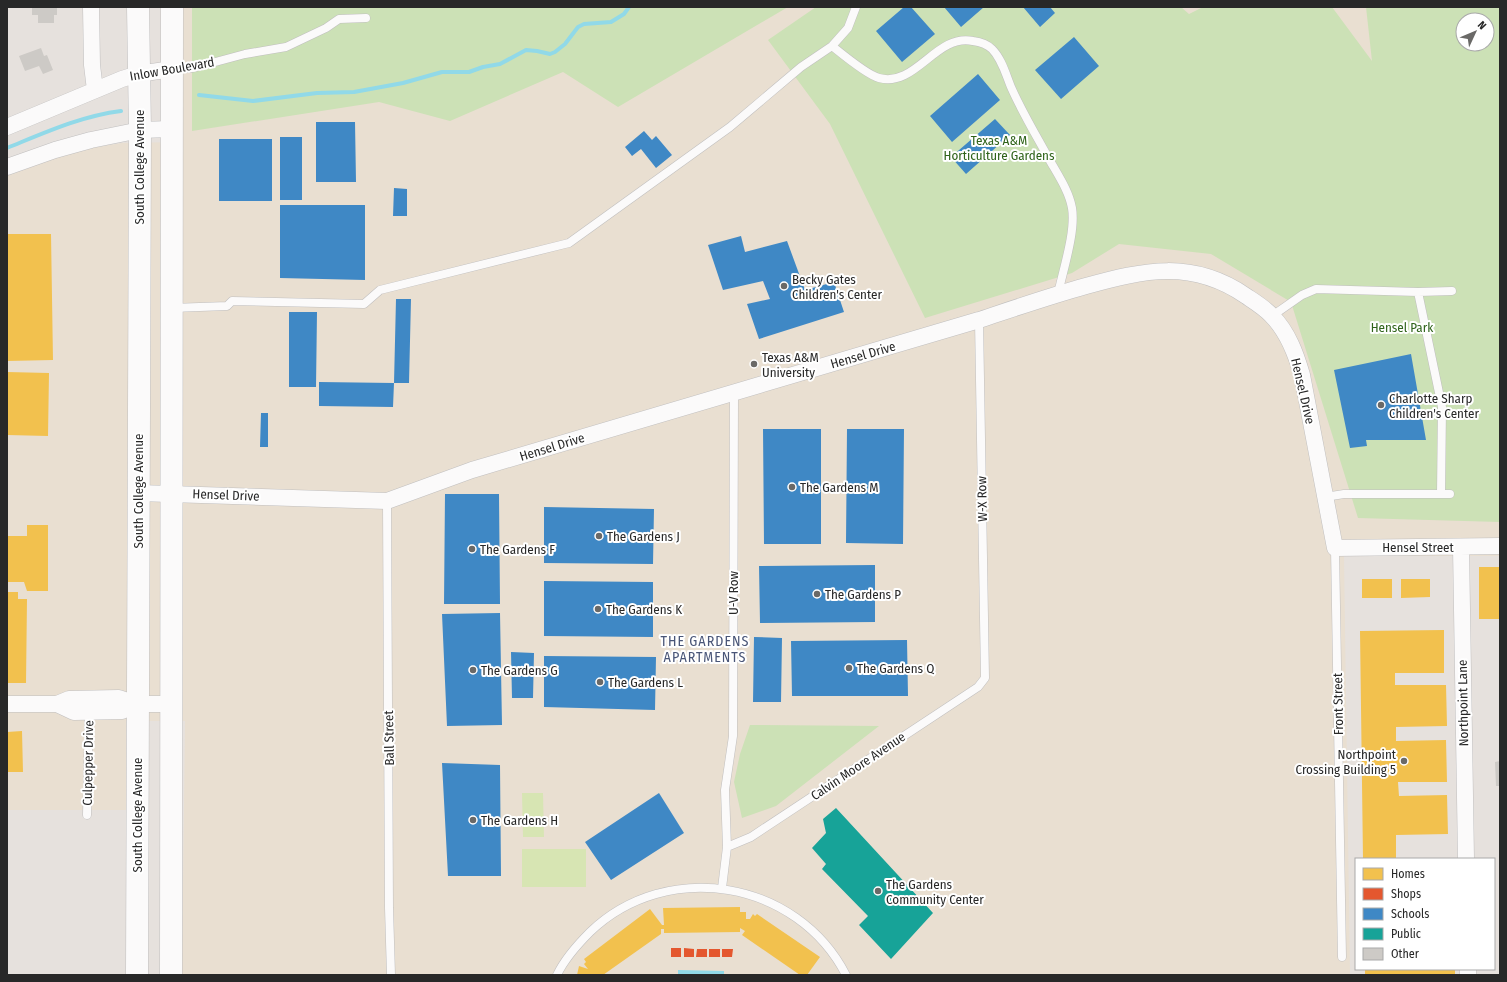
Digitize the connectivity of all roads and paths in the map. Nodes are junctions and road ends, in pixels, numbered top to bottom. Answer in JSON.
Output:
{"nodes":[{"id":1,"x":91,"y":7,"type":"edge"},
{"id":2,"x":138,"y":7,"type":"edge"},
{"id":3,"x":172,"y":7,"type":"edge"},
{"id":4,"x":856,"y":7,"type":"edge"},
{"id":5,"x":366,"y":18,"type":"dead end"},
{"id":6,"x":832,"y":46,"type":"junction"},
{"id":7,"x":172,"y":69,"type":"junction"},
{"id":8,"x":138,"y":74,"type":"junction"},
{"id":9,"x":95,"y":90,"type":"junction"},
{"id":10,"x":7,"y":127,"type":"edge"},
{"id":11,"x":171,"y":129,"type":"junction"},
{"id":12,"x":140,"y":130,"type":"junction"},
{"id":13,"x":7,"y":167,"type":"edge"},
{"id":14,"x":1452,"y":291,"type":"dead end"},
{"id":15,"x":1418,"y":292,"type":"junction"},
{"id":16,"x":1058,"y":294,"type":"junction"},
{"id":17,"x":139,"y":308,"type":"junction"},
{"id":18,"x":171,"y":308,"type":"junction"},
{"id":19,"x":1272,"y":316,"type":"junction"},
{"id":20,"x":979,"y":320,"type":"junction"},
{"id":21,"x":734,"y":393,"type":"junction"},
{"id":22,"x":138,"y":493,"type":"junction"},
{"id":23,"x":171,"y":493,"type":"junction"},
{"id":24,"x":1441,"y":494,"type":"junction"},
{"id":25,"x":1450,"y":494,"type":"dead end"},
{"id":26,"x":1325,"y":497,"type":"junction"},
{"id":27,"x":387,"y":501,"type":"junction"},
{"id":28,"x":1461,"y":546,"type":"junction"},
{"id":29,"x":1500,"y":546,"type":"edge"},
{"id":30,"x":1335,"y":548,"type":"junction"},
{"id":31,"x":985,"y":678,"type":"joint"},
{"id":32,"x":7,"y":704,"type":"edge"},
{"id":33,"x":57,"y":704,"type":"junction"},
{"id":34,"x":137,"y":704,"type":"junction"},
{"id":35,"x":172,"y":704,"type":"junction"},
{"id":36,"x":90,"y":712,"type":"junction"},
{"id":37,"x":87,"y":815,"type":"dead end"},
{"id":38,"x":727,"y":847,"type":"junction"},
{"id":39,"x":1466,"y":858,"type":"edge"},
{"id":40,"x":722,"y":888,"type":"junction"},
{"id":41,"x":1342,"y":957,"type":"dead end"},
{"id":42,"x":137,"y":975,"type":"edge"},
{"id":43,"x":171,"y":975,"type":"edge"},
{"id":44,"x":391,"y":975,"type":"edge"},
{"id":45,"x":557,"y":975,"type":"edge"},
{"id":46,"x":846,"y":975,"type":"edge"}],
"edges":[{"from":1,"to":9,"type":"street"},
{"from":2,"to":8,"type":"main road","name":"South College Avenue"},
{"from":3,"to":7,"type":"main road"},
{"from":4,"to":6,"type":"lane"},
{"from":5,"to":7,"type":"lane","name":"Inlow Boulevard"},
{"from":6,"to":16,"type":"lane"},
{"from":6,"to":18,"type":"lane"},
{"from":7,"to":8,"type":"street","name":"Inlow Boulevard"},
{"from":7,"to":11,"type":"main road"},
{"from":8,"to":9,"type":"street","name":"Inlow Boulevard"},
{"from":8,"to":12,"type":"main road","name":"South College Avenue"},
{"from":9,"to":10,"type":"street","name":"Inlow Boulevard"},
{"from":11,"to":12,"type":"street"},
{"from":11,"to":18,"type":"main road"},
{"from":12,"to":13,"type":"street"},
{"from":12,"to":17,"type":"main road","name":"South College Avenue"},
{"from":14,"to":15,"type":"lane"},
{"from":15,"to":19,"type":"lane"},
{"from":15,"to":24,"type":"lane"},
{"from":16,"to":19,"type":"street","name":"Hensel Drive"},
{"from":16,"to":20,"type":"street","name":"Hensel Drive"},
{"from":17,"to":18,"type":"main road"},
{"from":17,"to":22,"type":"main road","name":"South College Avenue"},
{"from":18,"to":23,"type":"main road"},
{"from":19,"to":26,"type":"street","name":"Hensel Drive"},
{"from":20,"to":21,"type":"street","name":"Hensel Drive"},
{"from":20,"to":31,"type":"lane","name":"W-X Row"},
{"from":21,"to":27,"type":"street","name":"Hensel Drive"},
{"from":21,"to":38,"type":"lane","name":"U-V Row"},
{"from":22,"to":23,"type":"street","name":"Hensel Drive"},
{"from":22,"to":34,"type":"main road","name":"South College Avenue"},
{"from":23,"to":27,"type":"street","name":"Hensel Drive"},
{"from":23,"to":35,"type":"main road"},
{"from":24,"to":25,"type":"lane"},
{"from":24,"to":26,"type":"lane"},
{"from":26,"to":30,"type":"street","name":"Hensel Drive"},
{"from":27,"to":44,"type":"lane","name":"Ball Street"},
{"from":28,"to":29,"type":"street","name":"Hensel Street"},
{"from":28,"to":30,"type":"street","name":"Hensel Street"},
{"from":28,"to":39,"type":"street","name":"Northpoint Lane"},
{"from":30,"to":41,"type":"lane","name":"Front Street"},
{"from":31,"to":38,"type":"lane","name":"Calvin Moore Avenue"},
{"from":32,"to":33,"type":"street"},
{"from":33,"to":34,"type":"street"},
{"from":33,"to":36,"type":"street"},
{"from":34,"to":35,"type":"street"},
{"from":34,"to":36,"type":"street"},
{"from":34,"to":42,"type":"main road","name":"South College Avenue"},
{"from":35,"to":43,"type":"main road"},
{"from":36,"to":37,"type":"lane","name":"Culpepper Drive"},
{"from":38,"to":40,"type":"lane","name":"U-V Row"},
{"from":40,"to":45,"type":"lane"},
{"from":40,"to":46,"type":"lane"}]}
